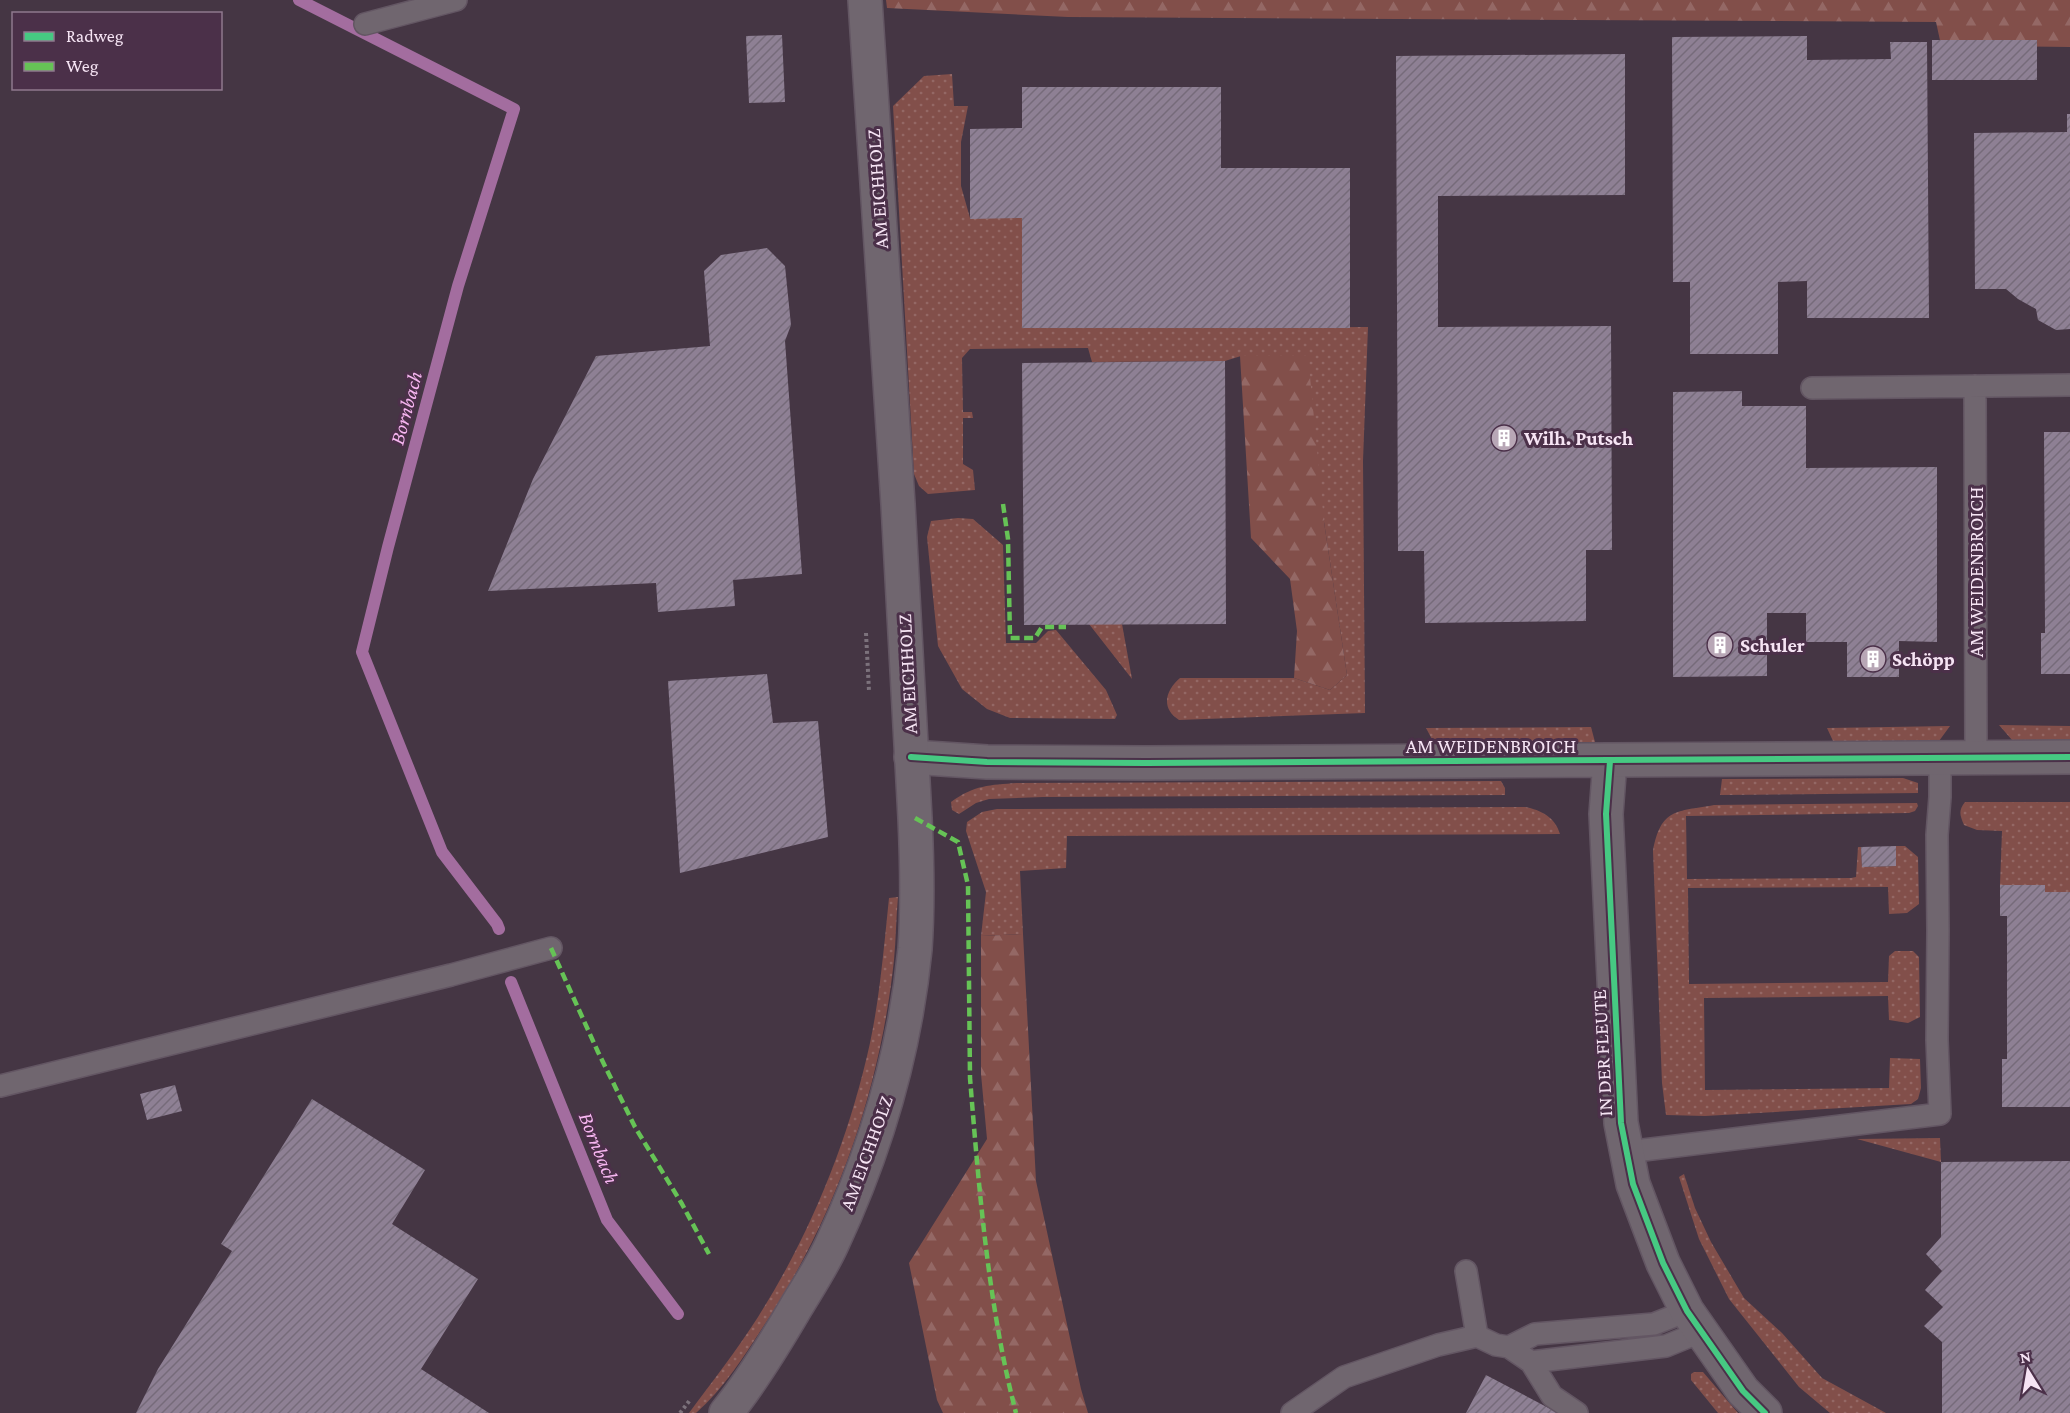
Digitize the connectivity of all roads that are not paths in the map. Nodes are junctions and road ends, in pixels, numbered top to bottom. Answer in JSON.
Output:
{"nodes":[{"id":1,"x":456,"y":0,"type":"edge"},
{"id":2,"x":865,"y":0,"type":"edge"},
{"id":3,"x":365,"y":24,"type":"dead end"},
{"id":4,"x":2070,"y":385,"type":"edge"},
{"id":5,"x":1976,"y":386,"type":"junction"},
{"id":6,"x":1812,"y":388,"type":"dead end"},
{"id":7,"x":911,"y":757,"type":"junction"},
{"id":8,"x":1976,"y":758,"type":"junction"},
{"id":9,"x":2070,"y":758,"type":"edge"},
{"id":10,"x":1940,"y":759,"type":"junction"},
{"id":11,"x":1610,"y":761,"type":"junction"},
{"id":12,"x":551,"y":948,"type":"dead end"},
{"id":13,"x":0,"y":1086,"type":"edge"},
{"id":14,"x":1627,"y":1152,"type":"junction"},
{"id":15,"x":1466,"y":1271,"type":"dead end"},
{"id":16,"x":1694,"y":1322,"type":"junction"},
{"id":17,"x":1477,"y":1336,"type":"junction"},
{"id":18,"x":1509,"y":1347,"type":"junction"},
{"id":19,"x":1531,"y":1362,"type":"junction"},
{"id":20,"x":726,"y":1413,"type":"edge"},
{"id":21,"x":1292,"y":1413,"type":"edge"},
{"id":22,"x":1577,"y":1413,"type":"edge"},
{"id":23,"x":1765,"y":1413,"type":"edge"}],
"edges":[{"from":1,"to":3,"type":"lane"},
{"from":2,"to":7,"type":"street","name":"AM EICHHOLZ"},
{"from":4,"to":5,"type":"lane"},
{"from":5,"to":6,"type":"lane"},
{"from":5,"to":8,"type":"lane","name":"AM WEIDENBROICH"},
{"from":7,"to":11,"type":"street","name":"AM WEIDENBROICH"},
{"from":7,"to":20,"type":"street","name":"AM EICHHOLZ"},
{"from":8,"to":9,"type":"street","name":"AM WEIDENBROICH"},
{"from":8,"to":10,"type":"street","name":"AM WEIDENBROICH"},
{"from":10,"to":11,"type":"street","name":"AM WEIDENBROICH"},
{"from":10,"to":14,"type":"lane"},
{"from":11,"to":14,"type":"street","name":"IN DER FLEUTE"},
{"from":12,"to":13,"type":"lane"},
{"from":14,"to":16,"type":"street","name":"IN DER FLEUTE"},
{"from":15,"to":17,"type":"lane"},
{"from":16,"to":18,"type":"lane"},
{"from":16,"to":19,"type":"lane"},
{"from":16,"to":23,"type":"street","name":"IN DER FLEUTE"},
{"from":17,"to":18,"type":"lane"},
{"from":17,"to":21,"type":"lane"},
{"from":18,"to":19,"type":"lane"},
{"from":19,"to":22,"type":"lane"}]}
